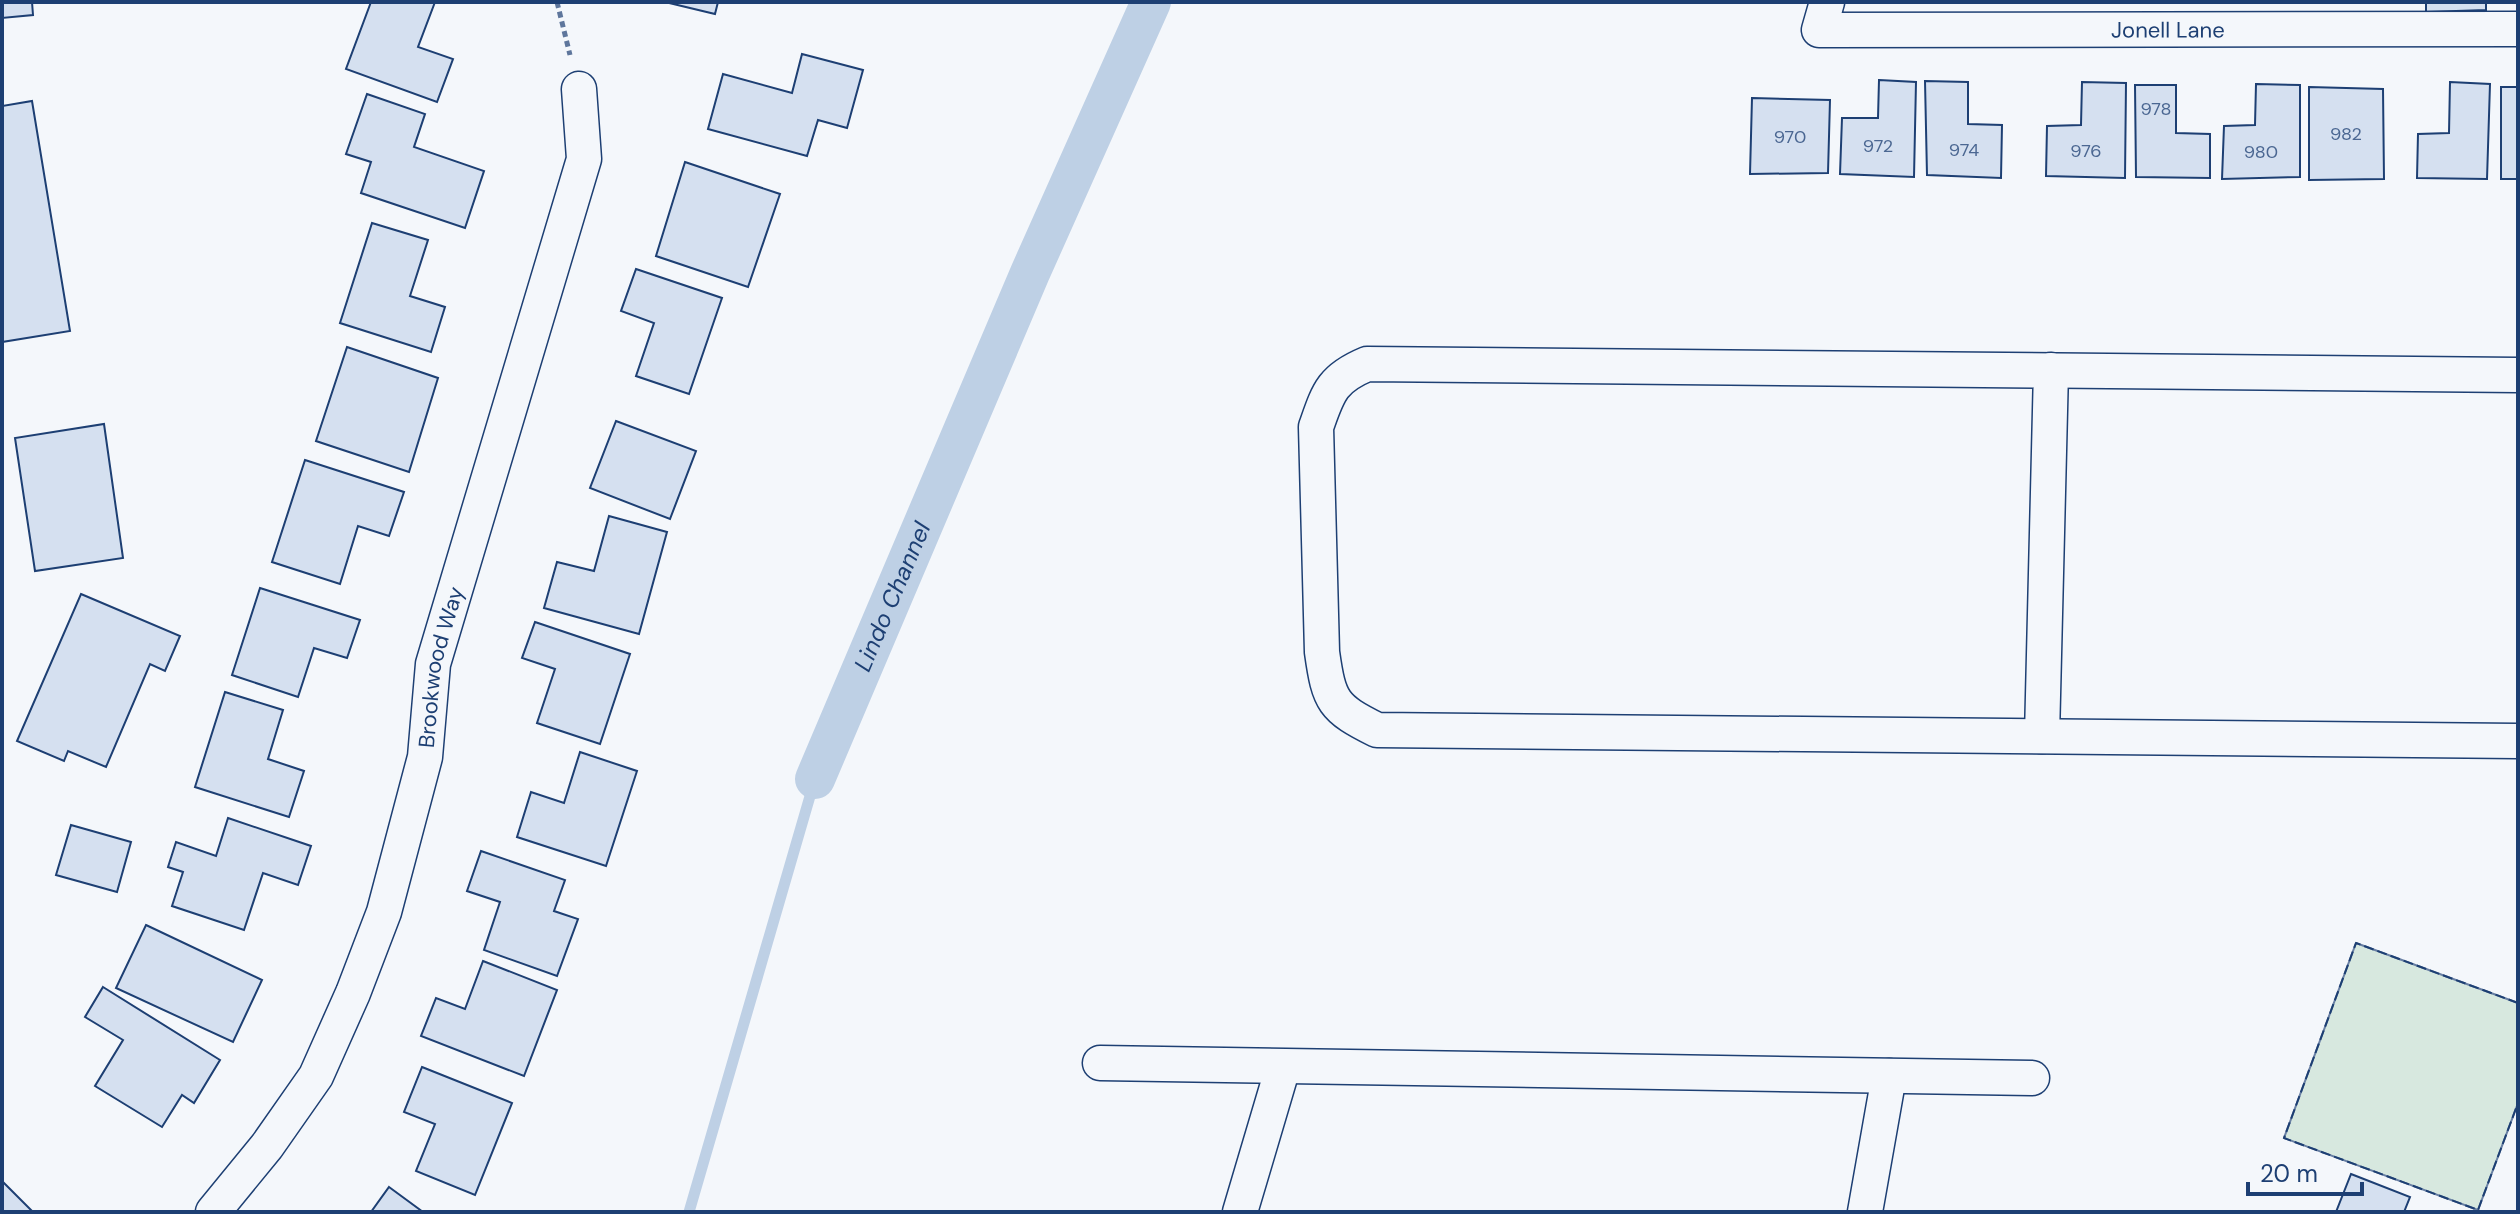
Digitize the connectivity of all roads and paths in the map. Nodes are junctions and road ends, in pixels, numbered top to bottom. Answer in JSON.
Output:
{"nodes":[{"id":1,"x":557,"y":2,"type":"edge"},
{"id":2,"x":2195,"y":15,"type":"edge"},
{"id":3,"x":1823,"y":16,"type":"edge"},
{"id":4,"x":2518,"y":29,"type":"edge"},
{"id":5,"x":579,"y":89,"type":"joint"},
{"id":6,"x":2051,"y":370,"type":"junction"},
{"id":7,"x":2518,"y":375,"type":"edge"},
{"id":8,"x":2042,"y":736,"type":"junction"},
{"id":9,"x":2518,"y":741,"type":"edge"},
{"id":10,"x":1100,"y":1063,"type":"dead end"},
{"id":11,"x":1283,"y":1067,"type":"junction"},
{"id":12,"x":1889,"y":1076,"type":"junction"},
{"id":13,"x":2032,"y":1078,"type":"dead end"},
{"id":14,"x":213,"y":1212,"type":"edge"},
{"id":15,"x":1240,"y":1212,"type":"edge"},
{"id":16,"x":1865,"y":1212,"type":"edge"}],
"edges":[{"from":1,"to":5,"type":"path"},
{"from":2,"to":3,"type":"street","name":"Jonell Lane"},
{"from":2,"to":4,"type":"street","name":"Jonell Lane"},
{"from":5,"to":14,"type":"street","name":"Brookwood Way"},
{"from":6,"to":7,"type":"street"},
{"from":6,"to":8,"type":"street"},
{"from":6,"to":8,"type":"street"},
{"from":8,"to":9,"type":"street"},
{"from":10,"to":11,"type":"street"},
{"from":11,"to":12,"type":"street"},
{"from":11,"to":15,"type":"street"},
{"from":12,"to":13,"type":"street"},
{"from":12,"to":16,"type":"street"}]}
